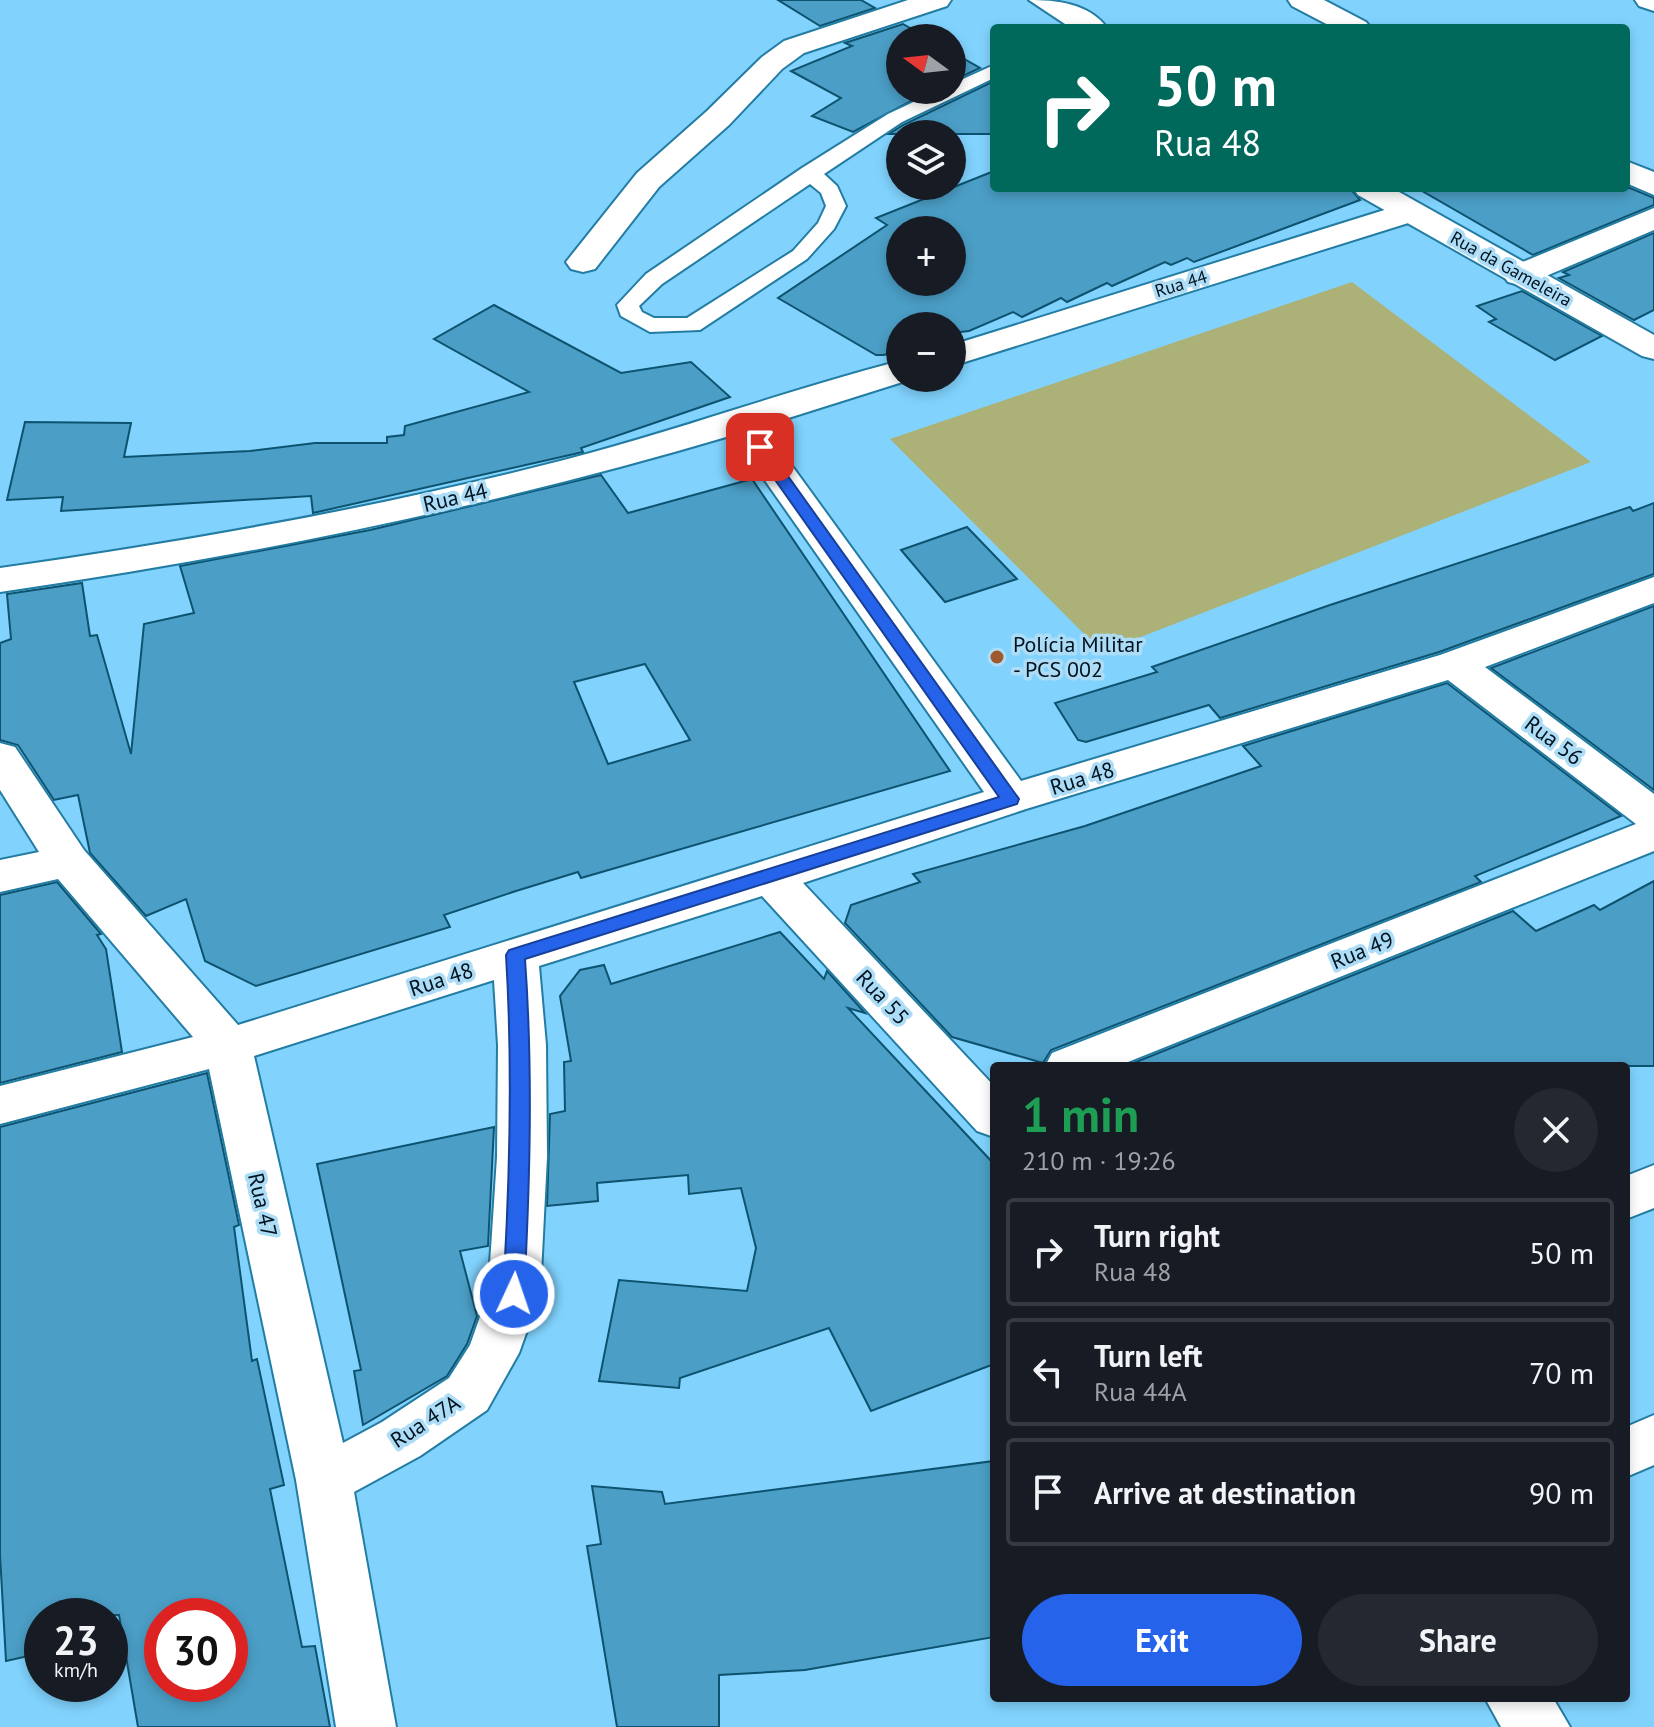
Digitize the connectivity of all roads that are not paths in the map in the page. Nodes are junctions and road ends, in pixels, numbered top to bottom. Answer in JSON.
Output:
{"nodes":[{"id":1,"x":937,"y":0,"type":"edge"},
{"id":2,"x":1043,"y":0,"type":"edge"},
{"id":3,"x":1314,"y":2,"type":"edge"},
{"id":4,"x":1082,"y":24,"type":"edge"},
{"id":5,"x":1350,"y":24,"type":"edge"},
{"id":6,"x":990,"y":73,"type":"edge"},
{"id":7,"x":809,"y":172,"type":"junction"},
{"id":8,"x":1630,"y":172,"type":"edge"},
{"id":9,"x":1654,"y":185,"type":"edge"},
{"id":10,"x":1376,"y":192,"type":"edge"},
{"id":11,"x":1410,"y":212,"type":"junction"},
{"id":12,"x":1654,"y":218,"type":"edge"},
{"id":13,"x":583,"y":262,"type":"dead end"},
{"id":14,"x":1520,"y":275,"type":"junction"},
{"id":15,"x":1654,"y":349,"type":"edge"},
{"id":16,"x":966,"y":352,"type":"edge"},
{"id":17,"x":886,"y":376,"type":"edge"},
{"id":18,"x":742,"y":422,"type":"junction"},
{"id":19,"x":0,"y":580,"type":"edge"},
{"id":20,"x":1654,"y":589,"type":"edge"},
{"id":21,"x":1454,"y":664,"type":"junction"},
{"id":22,"x":0,"y":757,"type":"edge"},
{"id":23,"x":1011,"y":799,"type":"junction"},
{"id":24,"x":1654,"y":816,"type":"edge"},
{"id":25,"x":1654,"y":834,"type":"edge"},
{"id":26,"x":68,"y":861,"type":"junction"},
{"id":27,"x":0,"y":876,"type":"edge"},
{"id":28,"x":771,"y":877,"type":"junction"},
{"id":29,"x":515,"y":955,"type":"junction"},
{"id":30,"x":228,"y":1046,"type":"junction"},
{"id":31,"x":1079,"y":1062,"type":"edge"},
{"id":32,"x":0,"y":1105,"type":"edge"},
{"id":33,"x":989,"y":1105,"type":"edge"},
{"id":34,"x":1654,"y":1185,"type":"edge"},
{"id":35,"x":1630,"y":1197,"type":"edge"},
{"id":36,"x":1654,"y":1439,"type":"edge"},
{"id":37,"x":1630,"y":1451,"type":"edge"},
{"id":38,"x":324,"y":1480,"type":"junction"},
{"id":39,"x":1518,"y":1702,"type":"edge"},
{"id":40,"x":366,"y":1727,"type":"edge"},
{"id":41,"x":1540,"y":1727,"type":"edge"}],
"edges":[{"from":1,"to":13,"type":"street"},
{"from":2,"to":4,"type":"street"},
{"from":3,"to":5,"type":"street"},
{"from":6,"to":7,"type":"lane"},
{"from":7,"to":7,"type":"lane"},
{"from":8,"to":9,"type":"street"},
{"from":10,"to":11,"type":"street","name":"Rua da Gameleira"},
{"from":11,"to":14,"type":"street","name":"Rua da Gameleira"},
{"from":11,"to":16,"type":"street","name":"Rua 44"},
{"from":12,"to":14,"type":"street"},
{"from":14,"to":15,"type":"street","name":"Rua da Gameleira"},
{"from":17,"to":18,"type":"street","name":"Rua 44"},
{"from":18,"to":19,"type":"street","name":"Rua 44"},
{"from":18,"to":23,"type":"street"},
{"from":20,"to":21,"type":"street","name":"Rua 48"},
{"from":21,"to":23,"type":"street","name":"Rua 48"},
{"from":21,"to":24,"type":"street","name":"Rua 56"},
{"from":22,"to":26,"type":"street","name":"Rua 47"},
{"from":23,"to":28,"type":"street","name":"Rua 48"},
{"from":25,"to":31,"type":"street","name":"Rua 49"},
{"from":26,"to":27,"type":"street"},
{"from":26,"to":30,"type":"street","name":"Rua 47"},
{"from":28,"to":29,"type":"street","name":"Rua 48"},
{"from":28,"to":33,"type":"street","name":"Rua 55"},
{"from":29,"to":30,"type":"street","name":"Rua 48"},
{"from":29,"to":38,"type":"street","name":"Rua 47A"},
{"from":30,"to":32,"type":"street","name":"Rua 48"},
{"from":30,"to":38,"type":"street","name":"Rua 47"},
{"from":34,"to":35,"type":"street"},
{"from":36,"to":37,"type":"street"},
{"from":38,"to":40,"type":"street","name":"Rua 47"},
{"from":39,"to":41,"type":"street"}]}
